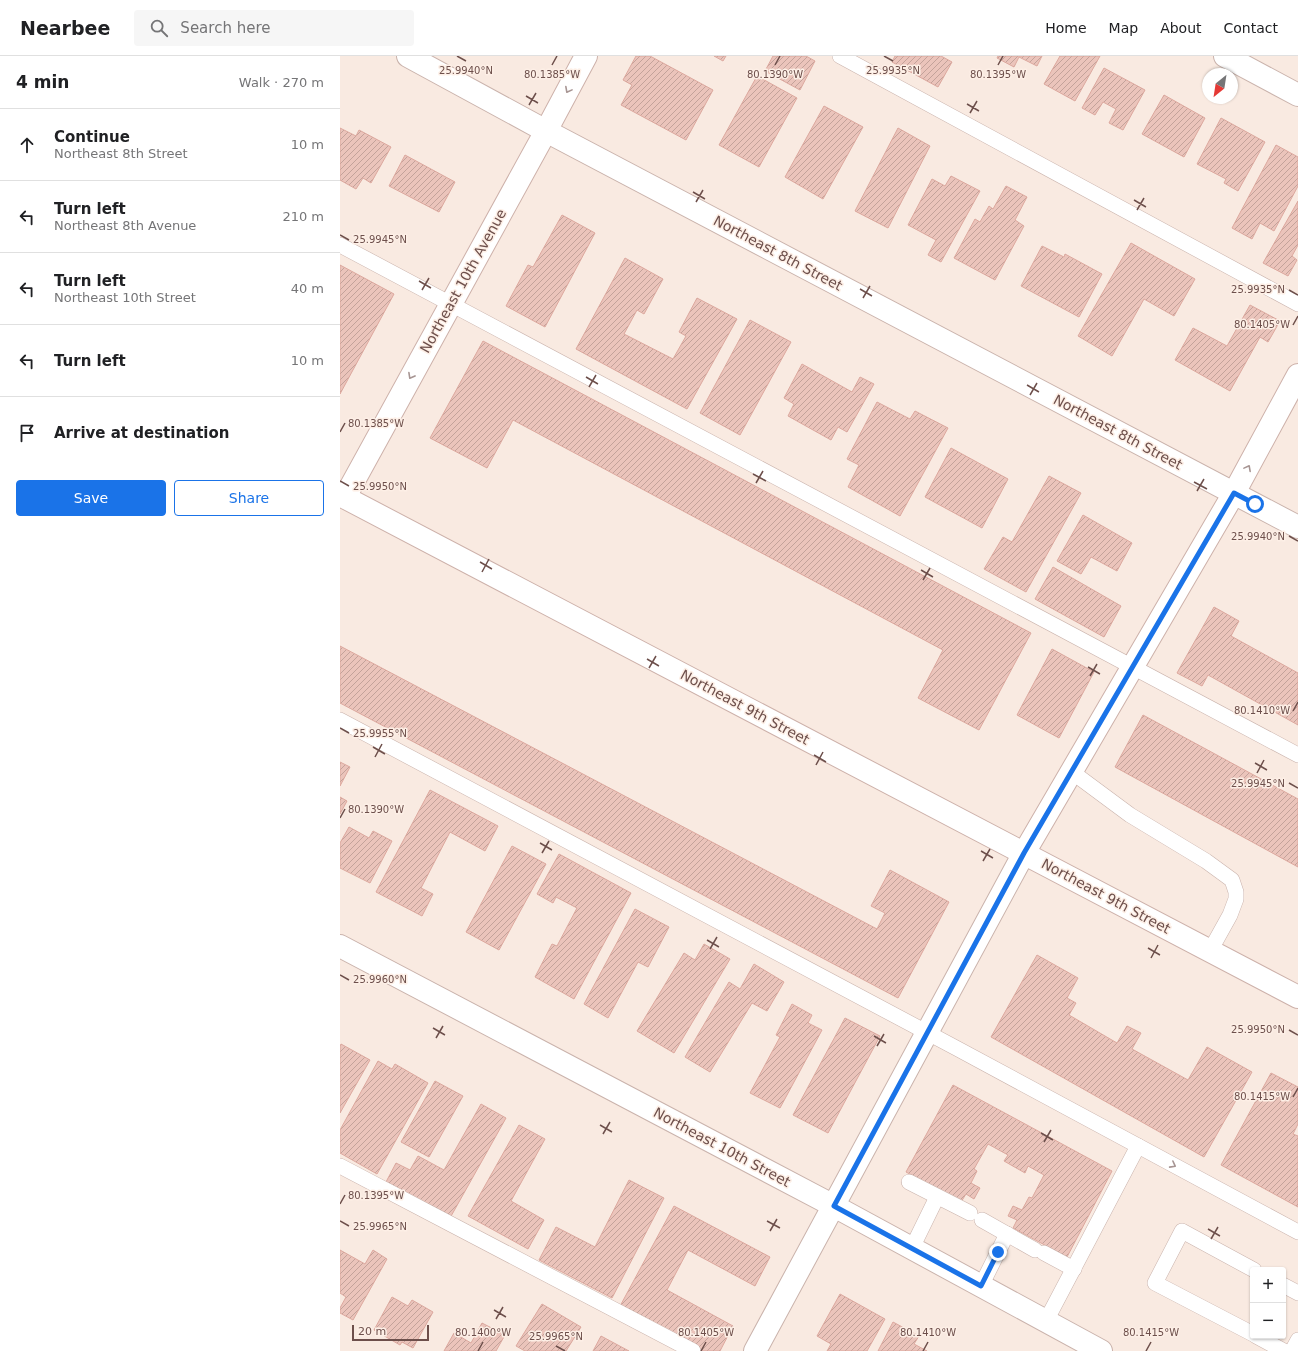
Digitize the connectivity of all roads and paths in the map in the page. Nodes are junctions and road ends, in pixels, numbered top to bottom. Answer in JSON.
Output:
{"nodes":[{"id":1,"x":408,"y":56,"type":"edge"},
{"id":2,"x":586,"y":56,"type":"edge"},
{"id":3,"x":840,"y":56,"type":"edge"},
{"id":4,"x":1225,"y":56,"type":"edge"},
{"id":5,"x":1298,"y":95,"type":"edge"},
{"id":6,"x":546,"y":131,"type":"junction"},
{"id":7,"x":340,"y":245,"type":"edge"},
{"id":8,"x":451,"y":304,"type":"junction"},
{"id":9,"x":1298,"y":304,"type":"edge"},
{"id":10,"x":1298,"y":375,"type":"edge"},
{"id":11,"x":1234,"y":493,"type":"junction"},
{"id":12,"x":342,"y":499,"type":"edge"},
{"id":13,"x":1298,"y":527,"type":"edge"},
{"id":14,"x":1133,"y":667,"type":"junction"},
{"id":15,"x":340,"y":720,"type":"edge"},
{"id":16,"x":1298,"y":755,"type":"edge"},
{"id":17,"x":1072,"y":772,"type":"junction"},
{"id":18,"x":1024,"y":853,"type":"junction"},
{"id":19,"x":340,"y":946,"type":"edge"},
{"id":20,"x":1210,"y":951,"type":"junction"},
{"id":21,"x":1298,"y":997,"type":"edge"},
{"id":22,"x":928,"y":1033,"type":"junction"},
{"id":23,"x":1138,"y":1146,"type":"junction"},
{"id":24,"x":340,"y":1166,"type":"edge"},
{"id":25,"x":909,"y":1182,"type":"dead end"},
{"id":26,"x":937,"y":1197,"type":"junction"},
{"id":27,"x":834,"y":1206,"type":"junction"},
{"id":28,"x":1298,"y":1232,"type":"edge"},
{"id":29,"x":1007,"y":1234,"type":"junction"},
{"id":30,"x":912,"y":1248,"type":"junction"},
{"id":31,"x":1250,"y":1268,"type":"edge"},
{"id":32,"x":1074,"y":1269,"type":"junction"},
{"id":33,"x":981,"y":1286,"type":"junction"},
{"id":34,"x":1286,"y":1287,"type":"edge"},
{"id":35,"x":1298,"y":1293,"type":"edge"},
{"id":36,"x":1046,"y":1321,"type":"junction"},
{"id":37,"x":1250,"y":1332,"type":"edge"},
{"id":38,"x":1262,"y":1339,"type":"edge"},
{"id":39,"x":1298,"y":1340,"type":"edge"},
{"id":40,"x":693,"y":1351,"type":"edge"},
{"id":41,"x":755,"y":1351,"type":"edge"},
{"id":42,"x":1101,"y":1351,"type":"edge"},
{"id":43,"x":1284,"y":1351,"type":"edge"},
{"id":44,"x":1292,"y":1351,"type":"edge"}],
"edges":[{"from":1,"to":6,"type":"street","name":"Northeast 8th Street"},
{"from":2,"to":6,"type":"street","name":"Northeast 10th Avenue","one_way":true},
{"from":3,"to":9,"type":"lane"},
{"from":4,"to":5,"type":"street"},
{"from":6,"to":8,"type":"street","name":"Northeast 10th Avenue"},
{"from":6,"to":11,"type":"street","name":"Northeast 8th Street"},
{"from":7,"to":8,"type":"lane"},
{"from":8,"to":12,"type":"street","name":"Northeast 10th Avenue","one_way":true},
{"from":8,"to":14,"type":"lane"},
{"from":11,"to":10,"type":"street","one_way":true},
{"from":11,"to":13,"type":"street","name":"Northeast 8th Street"},
{"from":11,"to":14,"type":"street"},
{"from":12,"to":18,"type":"street","name":"Northeast 9th Street"},
{"from":14,"to":16,"type":"lane"},
{"from":14,"to":17,"type":"street"},
{"from":15,"to":22,"type":"lane"},
{"from":17,"to":18,"type":"street"},
{"from":17,"to":20,"type":"lane"},
{"from":18,"to":20,"type":"street","name":"Northeast 9th Street"},
{"from":18,"to":22,"type":"street"},
{"from":19,"to":27,"type":"street","name":"Northeast 10th Street"},
{"from":20,"to":21,"type":"street","name":"Northeast 9th Street"},
{"from":22,"to":23,"type":"lane"},
{"from":22,"to":27,"type":"street"},
{"from":23,"to":28,"type":"lane","one_way":true},
{"from":23,"to":32,"type":"lane"},
{"from":24,"to":40,"type":"lane"},
{"from":25,"to":26,"type":"lane"},
{"from":26,"to":29,"type":"lane"},
{"from":26,"to":30,"type":"lane"},
{"from":27,"to":30,"type":"street","name":"Northeast 10th Street"},
{"from":27,"to":41,"type":"street"},
{"from":29,"to":32,"type":"lane"},
{"from":29,"to":33,"type":"lane"},
{"from":30,"to":33,"type":"street","name":"Northeast 10th Street"},
{"from":31,"to":37,"type":"lane"},
{"from":32,"to":36,"type":"lane"},
{"from":33,"to":36,"type":"street","name":"Northeast 10th Street"},
{"from":34,"to":35,"type":"lane"},
{"from":36,"to":42,"type":"street","name":"Northeast 10th Street"},
{"from":38,"to":43,"type":"lane"},
{"from":39,"to":44,"type":"lane"}]}
